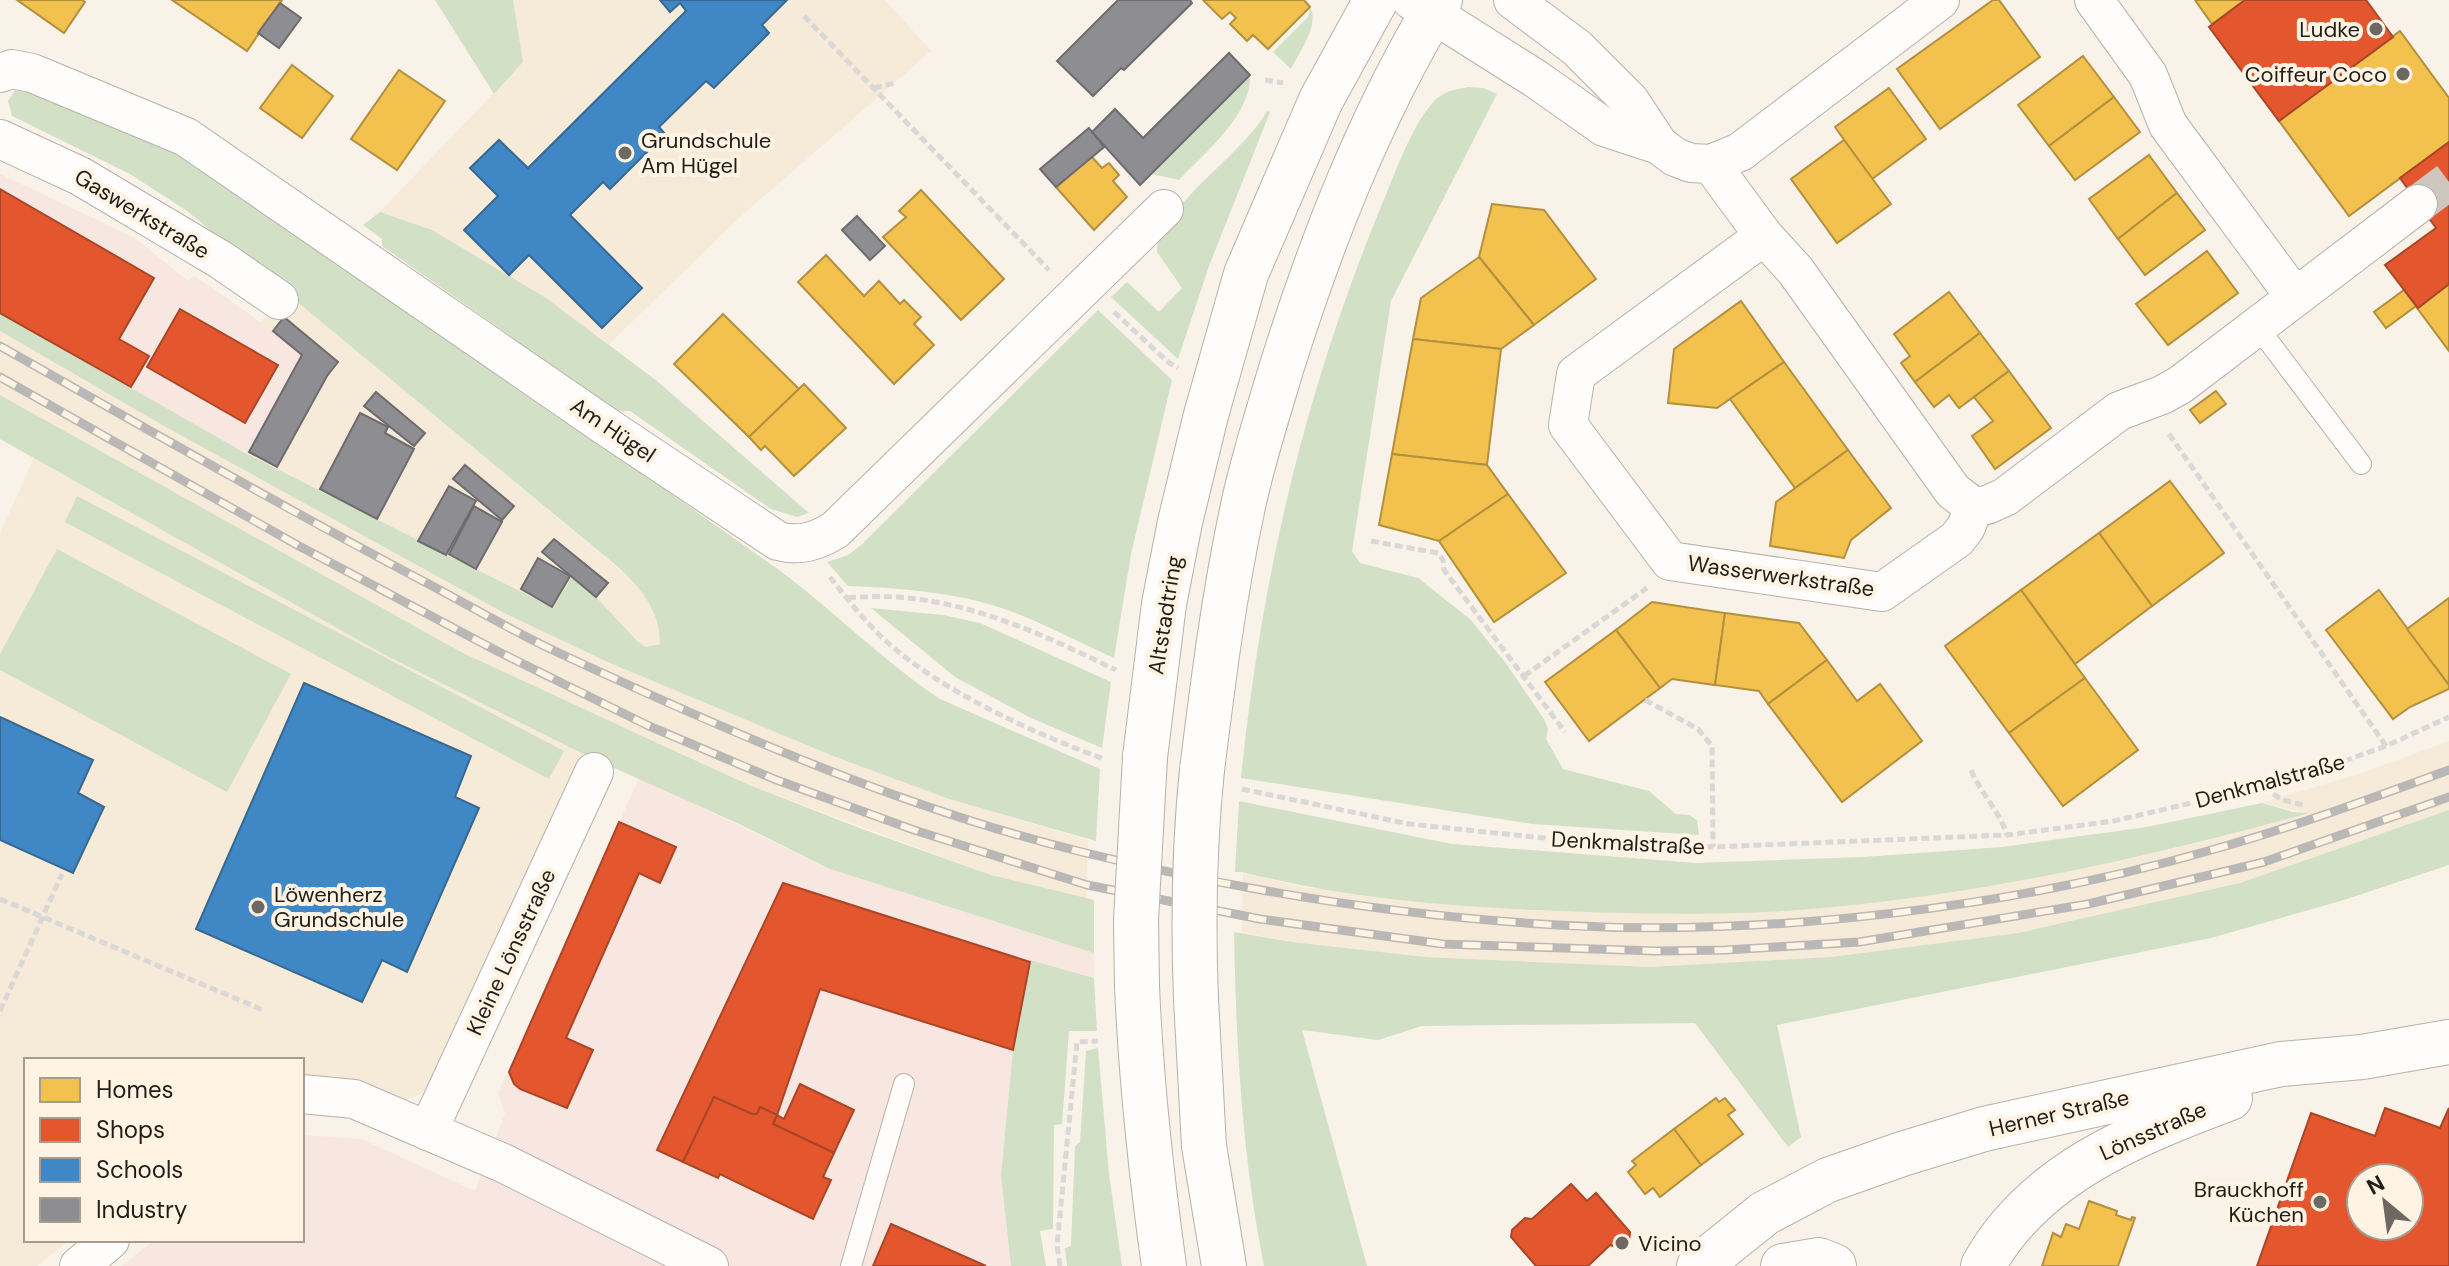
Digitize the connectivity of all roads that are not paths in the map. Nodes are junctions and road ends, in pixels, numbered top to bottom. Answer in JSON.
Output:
{"nodes":[{"id":1,"x":1376,"y":0,"type":"edge"},
{"id":2,"x":1513,"y":0,"type":"edge"},
{"id":3,"x":1940,"y":0,"type":"edge"},
{"id":4,"x":2094,"y":0,"type":"edge"},
{"id":5,"x":1428,"y":5,"type":"edge"},
{"id":6,"x":0,"y":73,"type":"edge"},
{"id":7,"x":0,"y":139,"type":"edge"},
{"id":8,"x":1659,"y":145,"type":"junction"},
{"id":9,"x":1711,"y":164,"type":"junction"},
{"id":10,"x":2418,"y":204,"type":"tunnel mouth"},
{"id":11,"x":1164,"y":209,"type":"dead end"},
{"id":12,"x":1764,"y":236,"type":"junction"},
{"id":13,"x":2295,"y":297,"type":"junction"},
{"id":14,"x":279,"y":300,"type":"dead end"},
{"id":15,"x":2257,"y":326,"type":"junction"},
{"id":16,"x":2361,"y":464,"type":"dead end"},
{"id":17,"x":1974,"y":507,"type":"junction"},
{"id":18,"x":594,"y":772,"type":"dead end"},
{"id":19,"x":2449,"y":1042,"type":"edge"},
{"id":20,"x":2362,"y":1057,"type":"junction"},
{"id":21,"x":904,"y":1084,"type":"dead end"},
{"id":22,"x":304,"y":1094,"type":"edge"},
{"id":23,"x":428,"y":1131,"type":"junction"},
{"id":24,"x":108,"y":1242,"type":"edge"},
{"id":25,"x":1222,"y":1254,"type":"edge"},
{"id":26,"x":79,"y":1266,"type":"edge"},
{"id":27,"x":709,"y":1266,"type":"edge"},
{"id":28,"x":851,"y":1266,"type":"edge"},
{"id":29,"x":1164,"y":1266,"type":"edge"},
{"id":30,"x":1699,"y":1266,"type":"edge"},
{"id":31,"x":1783,"y":1266,"type":"edge"},
{"id":32,"x":1834,"y":1266,"type":"edge"},
{"id":33,"x":1983,"y":1266,"type":"edge"}],
"edges":[{"from":1,"to":29,"type":"main road","name":"Altstadtring","bridge":true},
{"from":2,"to":8,"type":"street"},
{"from":3,"to":9,"type":"street"},
{"from":4,"to":13,"type":"street"},
{"from":5,"to":8,"type":"street"},
{"from":5,"to":25,"type":"main road","bridge":true},
{"from":6,"to":11,"type":"street","name":"Am Hügel"},
{"from":7,"to":14,"type":"street","name":"Gaswerkstraße"},
{"from":8,"to":9,"type":"street"},
{"from":9,"to":12,"type":"street"},
{"from":10,"to":13,"type":"street"},
{"from":12,"to":17,"type":"street"},
{"from":12,"to":17,"type":"street","name":"Wasserwerkstraße"},
{"from":13,"to":15,"type":"street"},
{"from":15,"to":16,"type":"lane"},
{"from":15,"to":17,"type":"street"},
{"from":18,"to":23,"type":"street","name":"Kleine Lönsstraße"},
{"from":19,"to":20,"type":"main road","name":"Herner Straße"},
{"from":20,"to":30,"type":"main road","name":"Herner Straße"},
{"from":20,"to":33,"type":"main road","name":"Lönsstraße"},
{"from":21,"to":28,"type":"lane"},
{"from":22,"to":23,"type":"street"},
{"from":23,"to":27,"type":"street"},
{"from":24,"to":26,"type":"street"},
{"from":31,"to":32,"type":"main road"}]}
